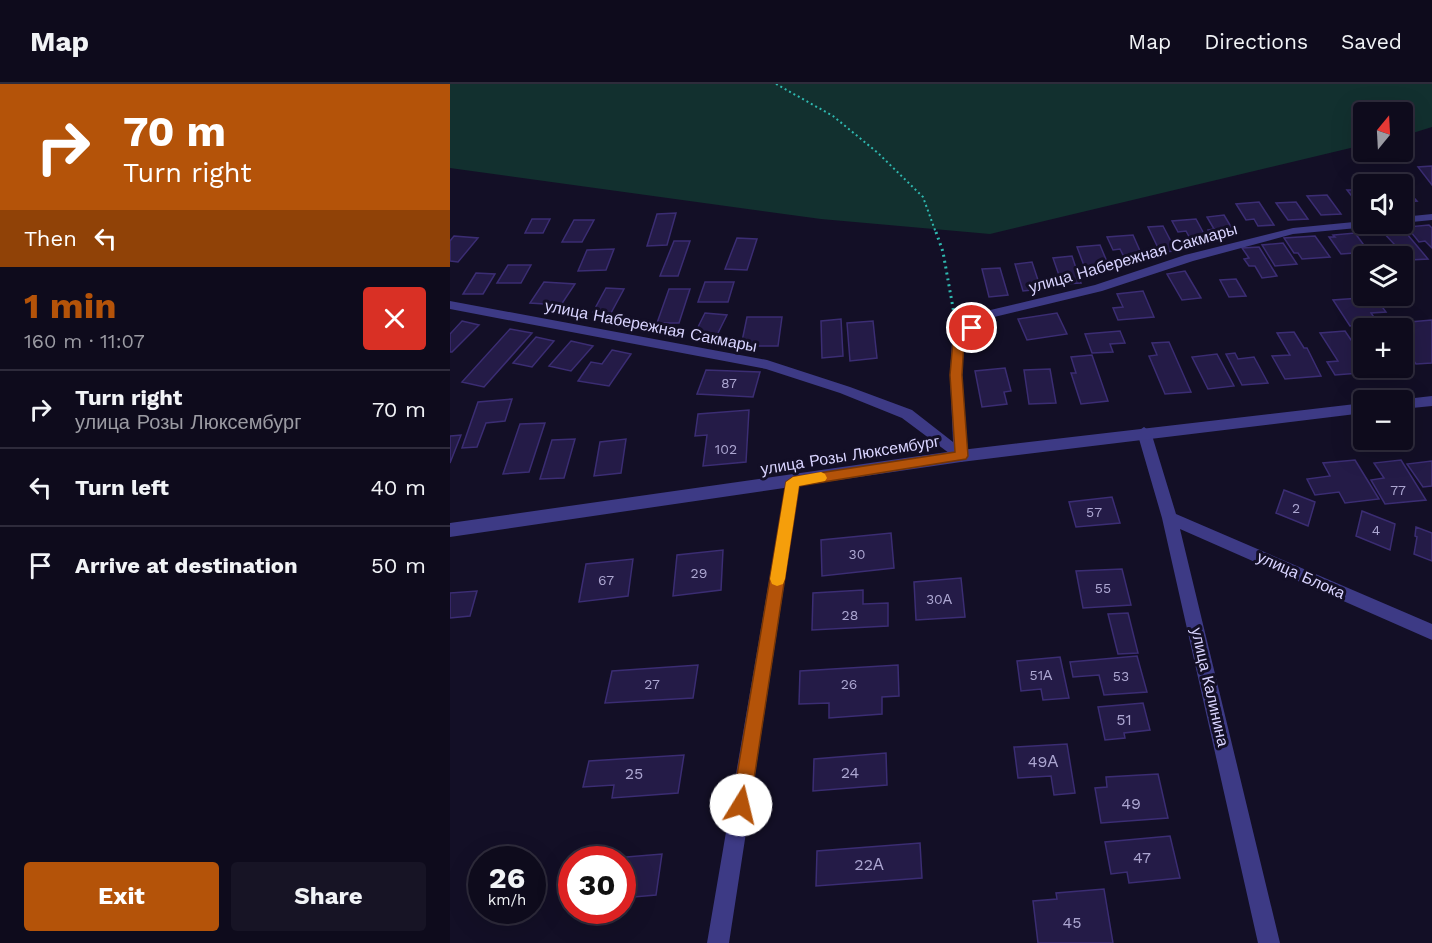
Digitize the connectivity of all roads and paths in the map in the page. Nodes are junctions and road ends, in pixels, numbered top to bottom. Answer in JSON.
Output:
{"nodes":[{"id":1,"x":776,"y":84,"type":"edge"},
{"id":2,"x":1432,"y":217,"type":"edge"},
{"id":3,"x":1413,"y":219,"type":"edge"},
{"id":4,"x":1353,"y":225,"type":"edge"},
{"id":5,"x":450,"y":304,"type":"edge"},
{"id":6,"x":958,"y":341,"type":"junction"},
{"id":7,"x":1432,"y":401,"type":"edge"},
{"id":8,"x":1413,"y":403,"type":"edge"},
{"id":9,"x":1353,"y":409,"type":"edge"},
{"id":10,"x":1144,"y":432,"type":"junction"},
{"id":11,"x":961,"y":456,"type":"junction"},
{"id":12,"x":793,"y":482,"type":"junction"},
{"id":13,"x":1170,"y":518,"type":"junction"},
{"id":14,"x":450,"y":530,"type":"edge"},
{"id":15,"x":1432,"y":632,"type":"edge"},
{"id":16,"x":718,"y":943,"type":"edge"},
{"id":17,"x":1269,"y":943,"type":"edge"}],
"edges":[{"from":1,"to":6,"type":"path"},
{"from":2,"to":3,"type":"street"},
{"from":4,"to":6,"type":"street","name":"улица Набережная Сакмары"},
{"from":5,"to":11,"type":"street","name":"улица Набережная Сакмары"},
{"from":6,"to":11,"type":"street"},
{"from":7,"to":8,"type":"street"},
{"from":9,"to":10,"type":"street","name":"улица Розы Люксембург"},
{"from":10,"to":11,"type":"street","name":"улица Розы Люксембург"},
{"from":10,"to":13,"type":"street","name":"улица Калинина"},
{"from":11,"to":12,"type":"street","name":"улица Розы Люксембург"},
{"from":12,"to":14,"type":"street","name":"улица Розы Люксембург"},
{"from":12,"to":16,"type":"street"},
{"from":13,"to":15,"type":"street","name":"улица Блока"},
{"from":13,"to":17,"type":"street","name":"улица Калинина"}]}
